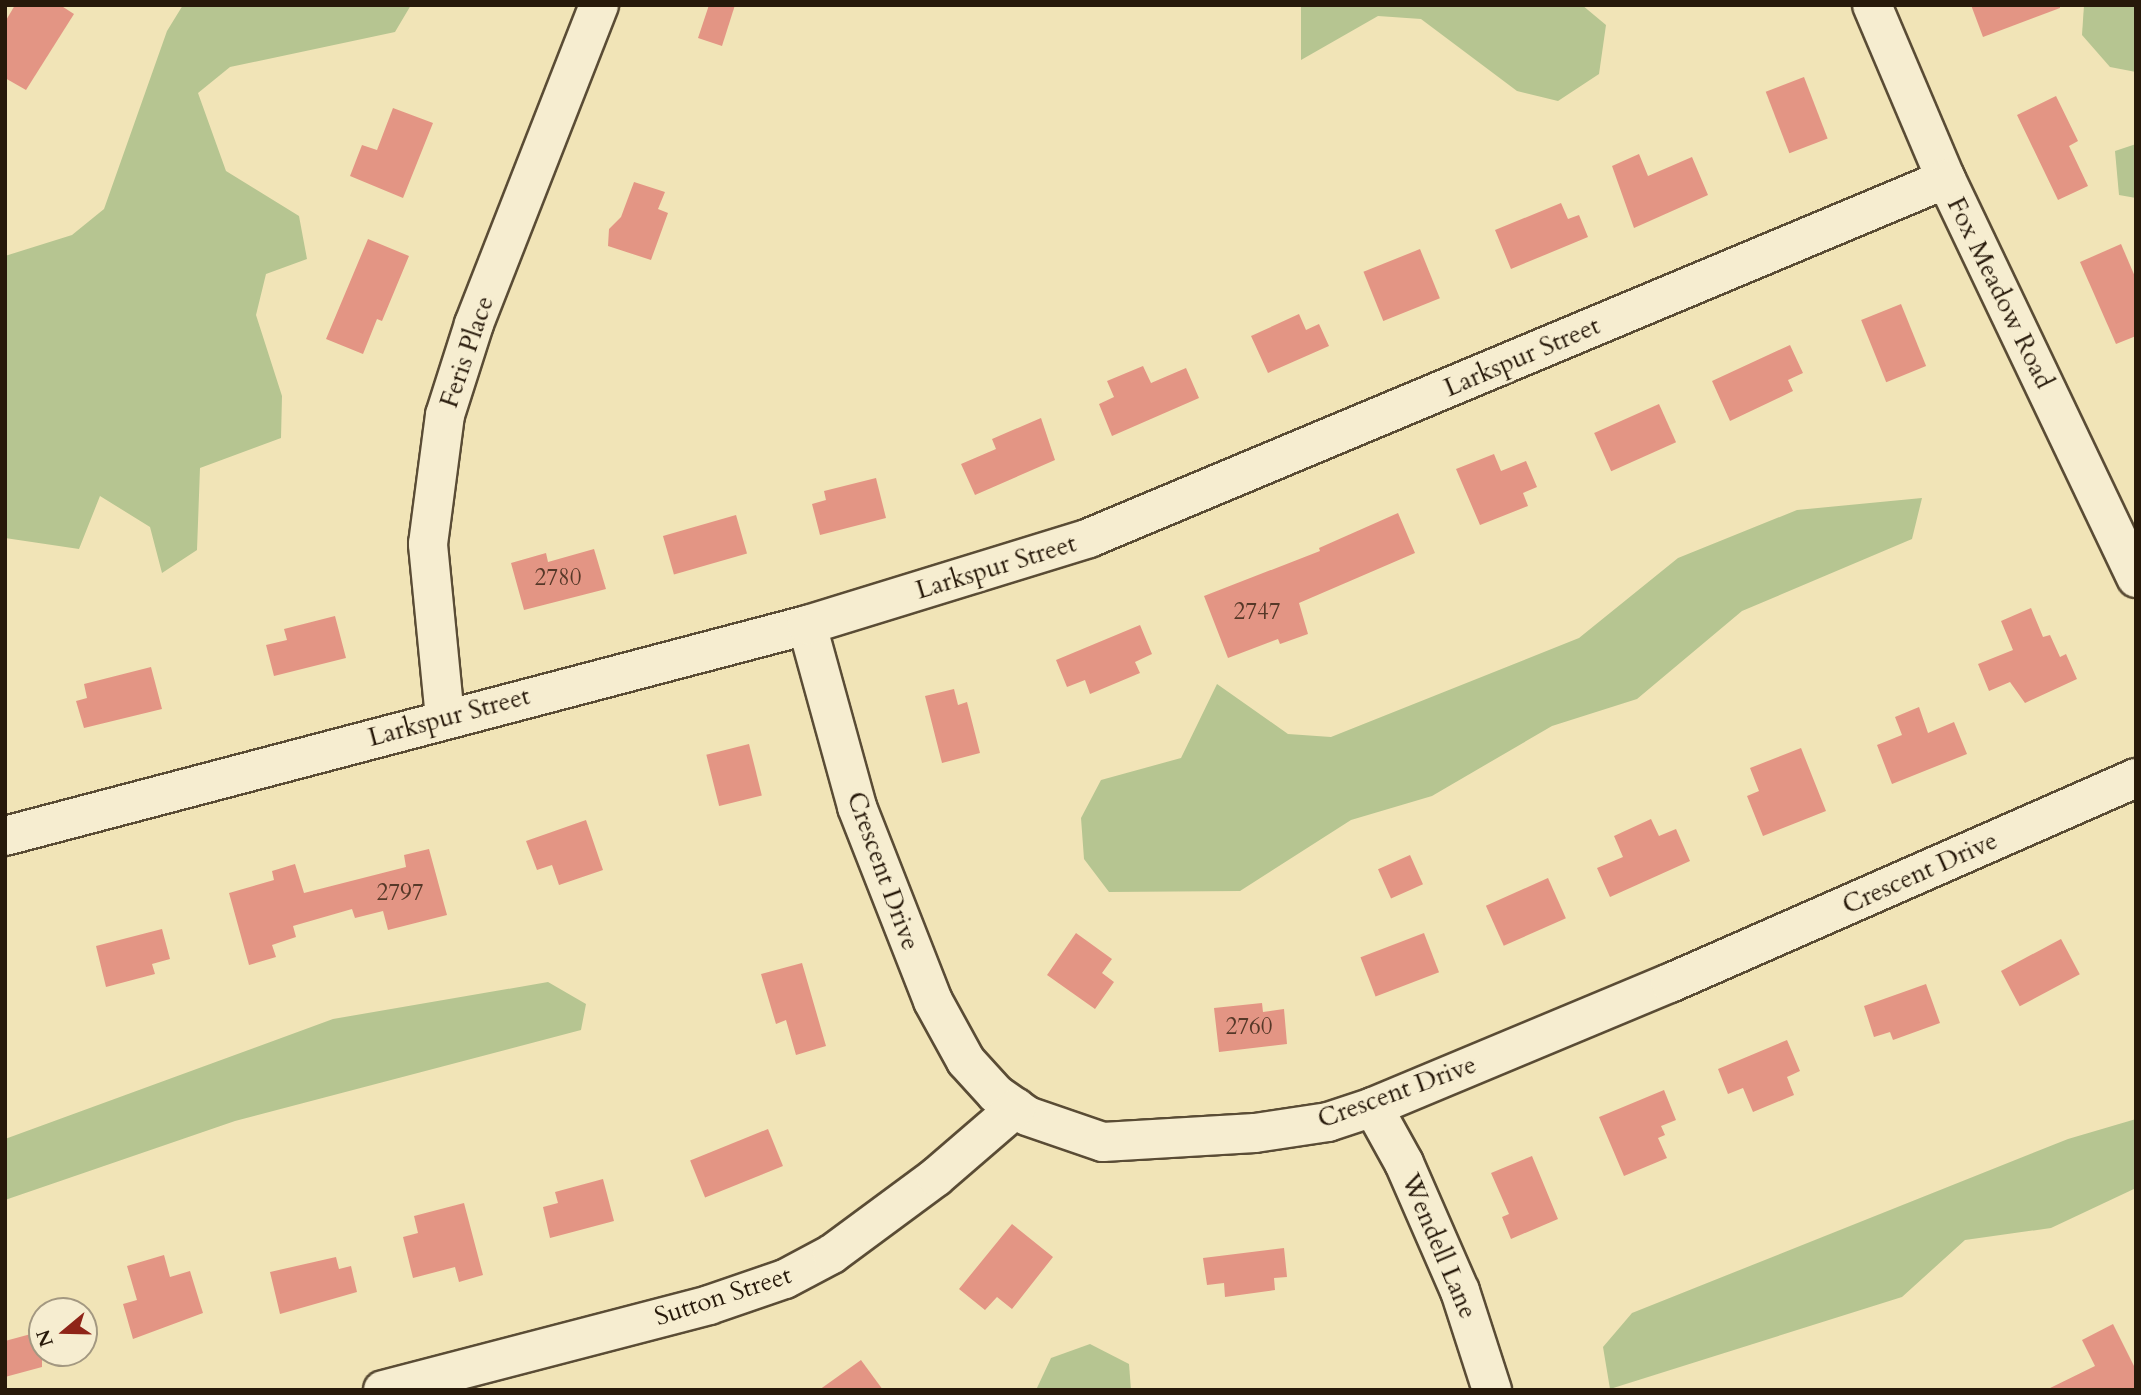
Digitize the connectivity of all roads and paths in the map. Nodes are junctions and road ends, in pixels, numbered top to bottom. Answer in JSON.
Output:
{"nodes":[{"id":1,"x":599,"y":5,"type":"edge"},
{"id":2,"x":1871,"y":5,"type":"edge"},
{"id":3,"x":1945,"y":179,"type":"junction"},
{"id":4,"x":2136,"y":578,"type":"edge"},
{"id":5,"x":807,"y":625,"type":"junction"},
{"id":6,"x":445,"y":718,"type":"junction"},
{"id":7,"x":2136,"y":778,"type":"edge"},
{"id":8,"x":5,"y":836,"type":"edge"},
{"id":9,"x":1373,"y":1107,"type":"junction"},
{"id":10,"x":1016,"y":1108,"type":"junction"},
{"id":11,"x":383,"y":1390,"type":"edge"},
{"id":12,"x":1492,"y":1390,"type":"edge"}],
"edges":[{"from":1,"to":6,"type":"street","name":"Feris Place"},
{"from":2,"to":3,"type":"street","name":"Fox Meadow Road"},
{"from":3,"to":4,"type":"street","name":"Fox Meadow Road"},
{"from":3,"to":5,"type":"street","name":"Larkspur Street"},
{"from":5,"to":6,"type":"street","name":"Larkspur Street"},
{"from":5,"to":10,"type":"street","name":"Crescent Drive"},
{"from":6,"to":8,"type":"street","name":"Larkspur Street"},
{"from":7,"to":9,"type":"street","name":"Crescent Drive"},
{"from":9,"to":10,"type":"street","name":"Crescent Drive"},
{"from":9,"to":12,"type":"street","name":"Wendell Lane"},
{"from":10,"to":11,"type":"street","name":"Sutton Street"}]}
